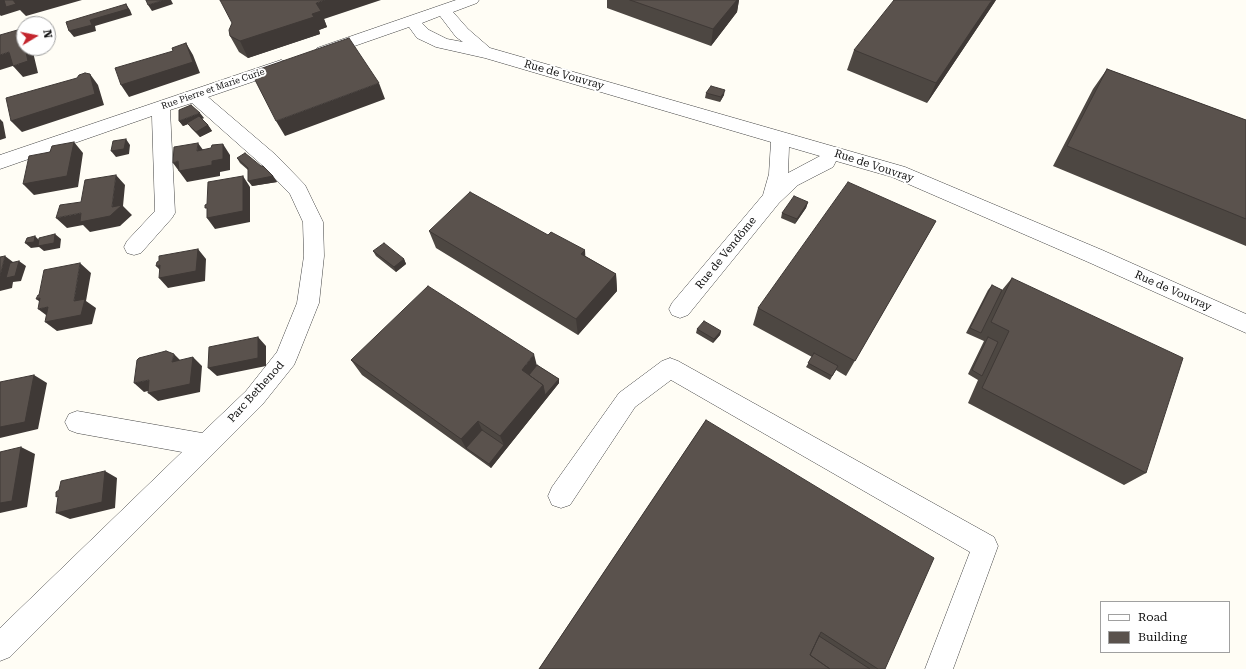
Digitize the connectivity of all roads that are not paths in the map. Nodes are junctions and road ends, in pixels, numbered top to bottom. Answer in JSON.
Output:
{"nodes":[{"id":1,"x":471,"y":0,"type":"edge"},
{"id":2,"x":443,"y":10,"type":"junction"},
{"id":3,"x":412,"y":21,"type":"junction"},
{"id":4,"x":487,"y":53,"type":"junction"},
{"id":5,"x":194,"y":95,"type":"junction"},
{"id":6,"x":161,"y":106,"type":"junction"},
{"id":7,"x":781,"y":138,"type":"junction"},
{"id":8,"x":831,"y":152,"type":"junction"},
{"id":9,"x":0,"y":162,"type":"edge"},
{"id":10,"x":772,"y":198,"type":"junction"},
{"id":11,"x":134,"y":247,"type":"dead end"},
{"id":12,"x":680,"y":309,"type":"dead end"},
{"id":13,"x":1246,"y":324,"type":"edge"},
{"id":14,"x":77,"y":422,"type":"dead end"},
{"id":15,"x":207,"y":445,"type":"junction"},
{"id":16,"x":561,"y":496,"type":"dead end"},
{"id":17,"x":0,"y":648,"type":"edge"},
{"id":18,"x":939,"y":669,"type":"edge"}],
"edges":[{"from":1,"to":2,"type":"street","name":"Rue Pierre et Marie Curie"},
{"from":2,"to":3,"type":"street","name":"Rue Pierre et Marie Curie"},
{"from":2,"to":4,"type":"street","name":"Rue de Vouvray"},
{"from":3,"to":4,"type":"street","name":"Rue de Vouvray"},
{"from":3,"to":5,"type":"street","name":"Rue Pierre et Marie Curie"},
{"from":4,"to":7,"type":"street","name":"Rue de Vouvray"},
{"from":5,"to":6,"type":"street","name":"Rue Pierre et Marie Curie"},
{"from":5,"to":15,"type":"street","name":"Parc Bethenod"},
{"from":6,"to":9,"type":"street","name":"Rue Pierre et Marie Curie"},
{"from":6,"to":11,"type":"street"},
{"from":7,"to":8,"type":"street","name":"Rue de Vouvray"},
{"from":7,"to":10,"type":"street","name":"Rue de Vendôme"},
{"from":8,"to":10,"type":"street","name":"Rue de Vendôme"},
{"from":8,"to":13,"type":"street","name":"Rue de Vouvray"},
{"from":10,"to":12,"type":"street","name":"Rue de Vendôme"},
{"from":14,"to":15,"type":"street"},
{"from":15,"to":17,"type":"street","name":"Parc Bethenod"},
{"from":16,"to":18,"type":"street"}]}
